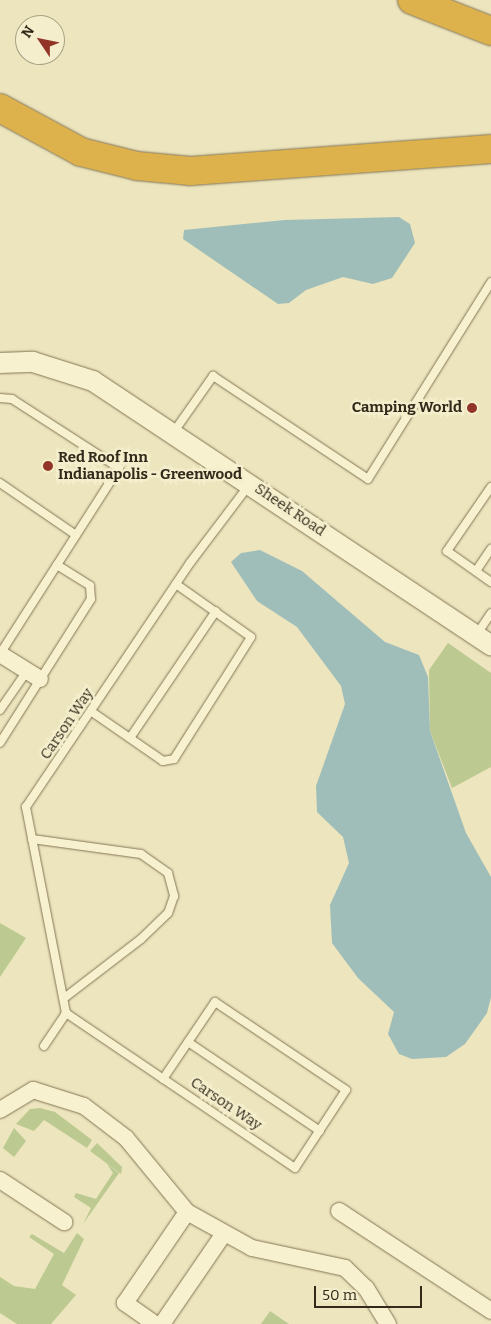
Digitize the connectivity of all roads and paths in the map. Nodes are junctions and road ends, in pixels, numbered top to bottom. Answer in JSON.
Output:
{"nodes":[{"id":1,"x":412,"y":0,"type":"edge"},
{"id":2,"x":491,"y":31,"type":"edge"},
{"id":3,"x":0,"y":108,"type":"edge"},
{"id":4,"x":491,"y":149,"type":"edge"},
{"id":5,"x":491,"y":282,"type":"edge"},
{"id":6,"x":0,"y":363,"type":"edge"},
{"id":7,"x":0,"y":398,"type":"edge"},
{"id":8,"x":173,"y":433,"type":"junction"},
{"id":9,"x":0,"y":483,"type":"edge"},
{"id":10,"x":250,"y":484,"type":"junction"},
{"id":11,"x":491,"y":487,"type":"edge"},
{"id":12,"x":76,"y":535,"type":"junction"},
{"id":13,"x":491,"y":549,"type":"edge"},
{"id":14,"x":57,"y":565,"type":"junction"},
{"id":15,"x":476,"y":572,"type":"junction"},
{"id":16,"x":491,"y":582,"type":"edge"},
{"id":17,"x":176,"y":584,"type":"junction"},
{"id":18,"x":216,"y":610,"type":"junction"},
{"id":19,"x":491,"y":613,"type":"edge"},
{"id":20,"x":484,"y":640,"type":"edge"},
{"id":21,"x":0,"y":654,"type":"edge"},
{"id":22,"x":33,"y":675,"type":"junction"},
{"id":23,"x":0,"y":710,"type":"edge"},
{"id":24,"x":92,"y":712,"type":"junction"},
{"id":25,"x":130,"y":738,"type":"junction"},
{"id":26,"x":0,"y":743,"type":"edge"},
{"id":27,"x":32,"y":839,"type":"junction"},
{"id":28,"x":64,"y":998,"type":"junction"},
{"id":29,"x":66,"y":1013,"type":"junction"},
{"id":30,"x":188,"y":1042,"type":"junction"},
{"id":31,"x":44,"y":1046,"type":"dead end"},
{"id":32,"x":163,"y":1079,"type":"junction"},
{"id":33,"x":0,"y":1110,"type":"edge"},
{"id":34,"x":320,"y":1131,"type":"junction"},
{"id":35,"x":0,"y":1180,"type":"edge"},
{"id":36,"x":339,"y":1211,"type":"dead end"},
{"id":37,"x":187,"y":1212,"type":"junction"},
{"id":38,"x":64,"y":1222,"type":"dead end"},
{"id":39,"x":223,"y":1235,"type":"junction"},
{"id":40,"x":491,"y":1311,"type":"edge"},
{"id":41,"x":154,"y":1324,"type":"edge"},
{"id":42,"x":162,"y":1324,"type":"edge"},
{"id":43,"x":388,"y":1324,"type":"edge"}],
"edges":[{"from":1,"to":2,"type":"highway"},
{"from":3,"to":4,"type":"highway"},
{"from":5,"to":8,"type":"lane"},
{"from":6,"to":8,"type":"street","name":"Sheek Road"},
{"from":7,"to":12,"type":"lane"},
{"from":8,"to":10,"type":"street","name":"Sheek Road"},
{"from":9,"to":12,"type":"lane"},
{"from":10,"to":17,"type":"lane","name":"Carson Way"},
{"from":10,"to":20,"type":"street","name":"Sheek Road"},
{"from":11,"to":15,"type":"lane"},
{"from":12,"to":14,"type":"lane"},
{"from":13,"to":15,"type":"lane"},
{"from":14,"to":21,"type":"lane"},
{"from":14,"to":22,"type":"lane"},
{"from":15,"to":16,"type":"lane"},
{"from":17,"to":18,"type":"lane"},
{"from":17,"to":24,"type":"lane","name":"Carson Way"},
{"from":18,"to":25,"type":"lane"},
{"from":18,"to":25,"type":"lane"},
{"from":19,"to":20,"type":"lane"},
{"from":21,"to":22,"type":"street"},
{"from":22,"to":23,"type":"lane"},
{"from":22,"to":26,"type":"lane"},
{"from":24,"to":25,"type":"lane"},
{"from":24,"to":27,"type":"lane","name":"Carson Way"},
{"from":27,"to":28,"type":"lane","name":"Carson Way"},
{"from":27,"to":28,"type":"lane"},
{"from":28,"to":29,"type":"lane","name":"Carson Way"},
{"from":29,"to":31,"type":"lane"},
{"from":29,"to":32,"type":"lane","name":"Carson Way"},
{"from":30,"to":32,"type":"lane"},
{"from":30,"to":34,"type":"lane"},
{"from":30,"to":34,"type":"lane"},
{"from":32,"to":34,"type":"lane","name":"Carson Way"},
{"from":33,"to":37,"type":"street"},
{"from":35,"to":38,"type":"street"},
{"from":36,"to":40,"type":"street"},
{"from":37,"to":39,"type":"street"},
{"from":37,"to":41,"type":"street"},
{"from":39,"to":42,"type":"street"},
{"from":39,"to":43,"type":"street"}]}
